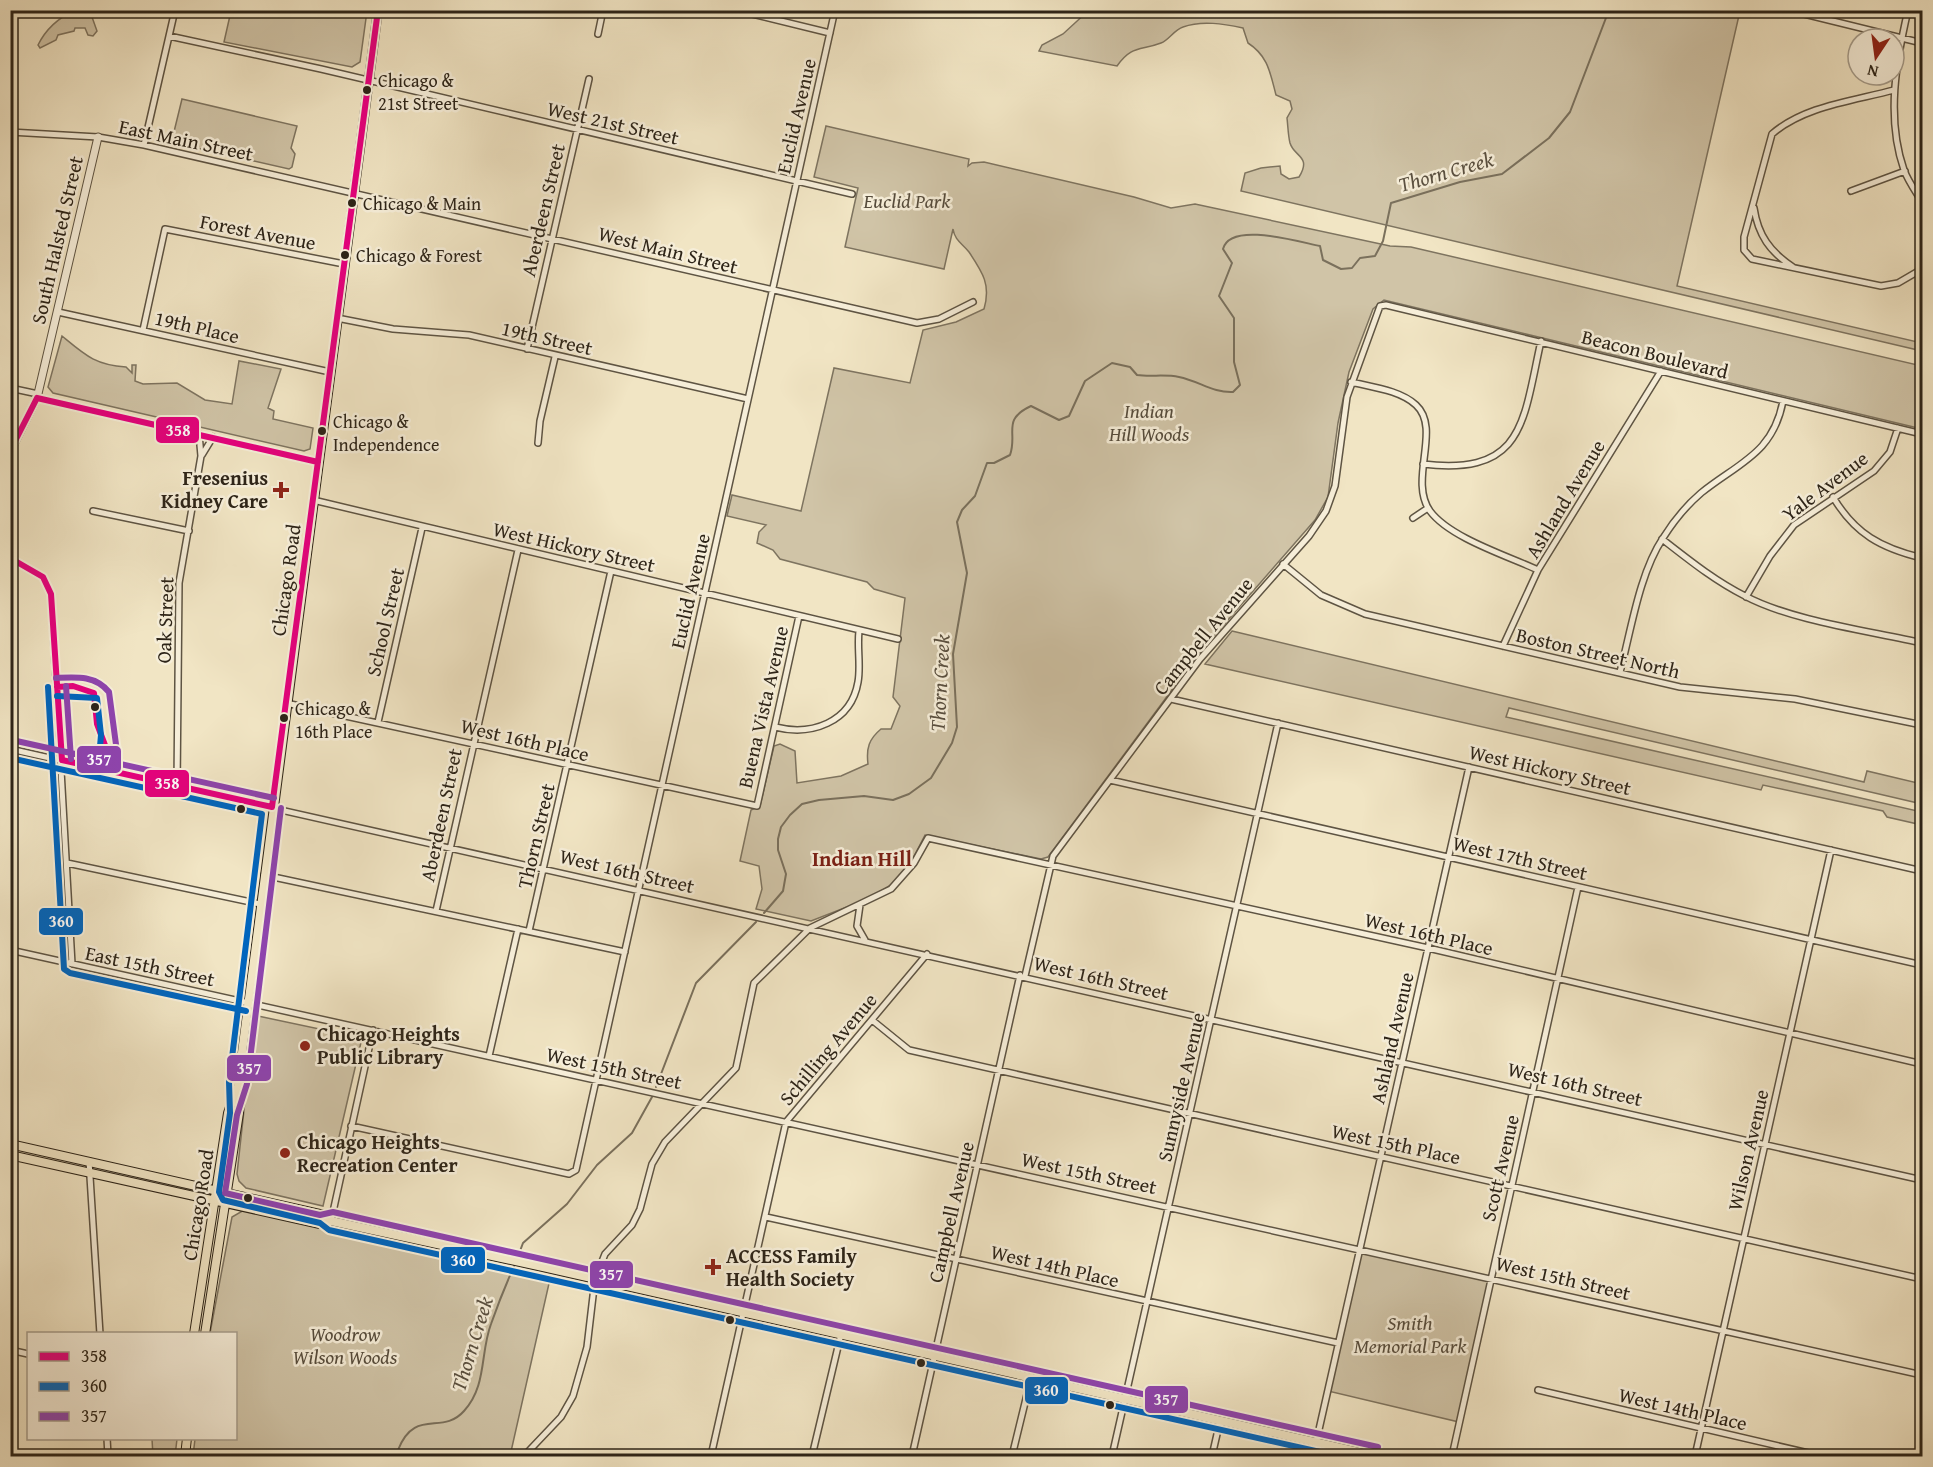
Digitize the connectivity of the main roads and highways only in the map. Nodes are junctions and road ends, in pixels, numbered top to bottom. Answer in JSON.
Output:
{"nodes":[{"id":1,"x":378,"y":10,"type":"edge"},
{"id":2,"x":238,"y":1083,"type":"junction"},
{"id":3,"x":10,"y":1144,"type":"edge"},
{"id":4,"x":10,"y":1155,"type":"edge"},
{"id":5,"x":217,"y":1189,"type":"junction"},
{"id":6,"x":228,"y":1192,"type":"junction"},
{"id":7,"x":215,"y":1200,"type":"junction"},
{"id":8,"x":226,"y":1203,"type":"junction"},
{"id":9,"x":331,"y":1221,"type":"junction"},
{"id":10,"x":194,"y":1332,"type":"edge"},
{"id":11,"x":205,"y":1332,"type":"edge"},
{"id":12,"x":187,"y":1440,"type":"edge"},
{"id":13,"x":185,"y":1456,"type":"edge"},
{"id":14,"x":1376,"y":1456,"type":"edge"}],
"edges":[{"from":1,"to":2,"type":"main road","name":"Chicago Road"},
{"from":2,"to":5,"type":"main road","name":"Chicago Road"},
{"from":2,"to":6,"type":"main road","name":"Chicago Road"},
{"from":3,"to":5,"type":"main road"},
{"from":4,"to":7,"type":"main road"},
{"from":5,"to":6,"type":"main road"},
{"from":5,"to":7,"type":"main road","name":"Chicago Road"},
{"from":6,"to":8,"type":"main road","name":"Chicago Road"},
{"from":6,"to":9,"type":"main road"},
{"from":7,"to":8,"type":"main road"},
{"from":7,"to":10,"type":"main road","name":"Chicago Road"},
{"from":8,"to":9,"type":"main road"},
{"from":8,"to":11,"type":"main road","name":"Chicago Road"},
{"from":9,"to":14,"type":"main road"},
{"from":12,"to":13,"type":"main road"}]}
